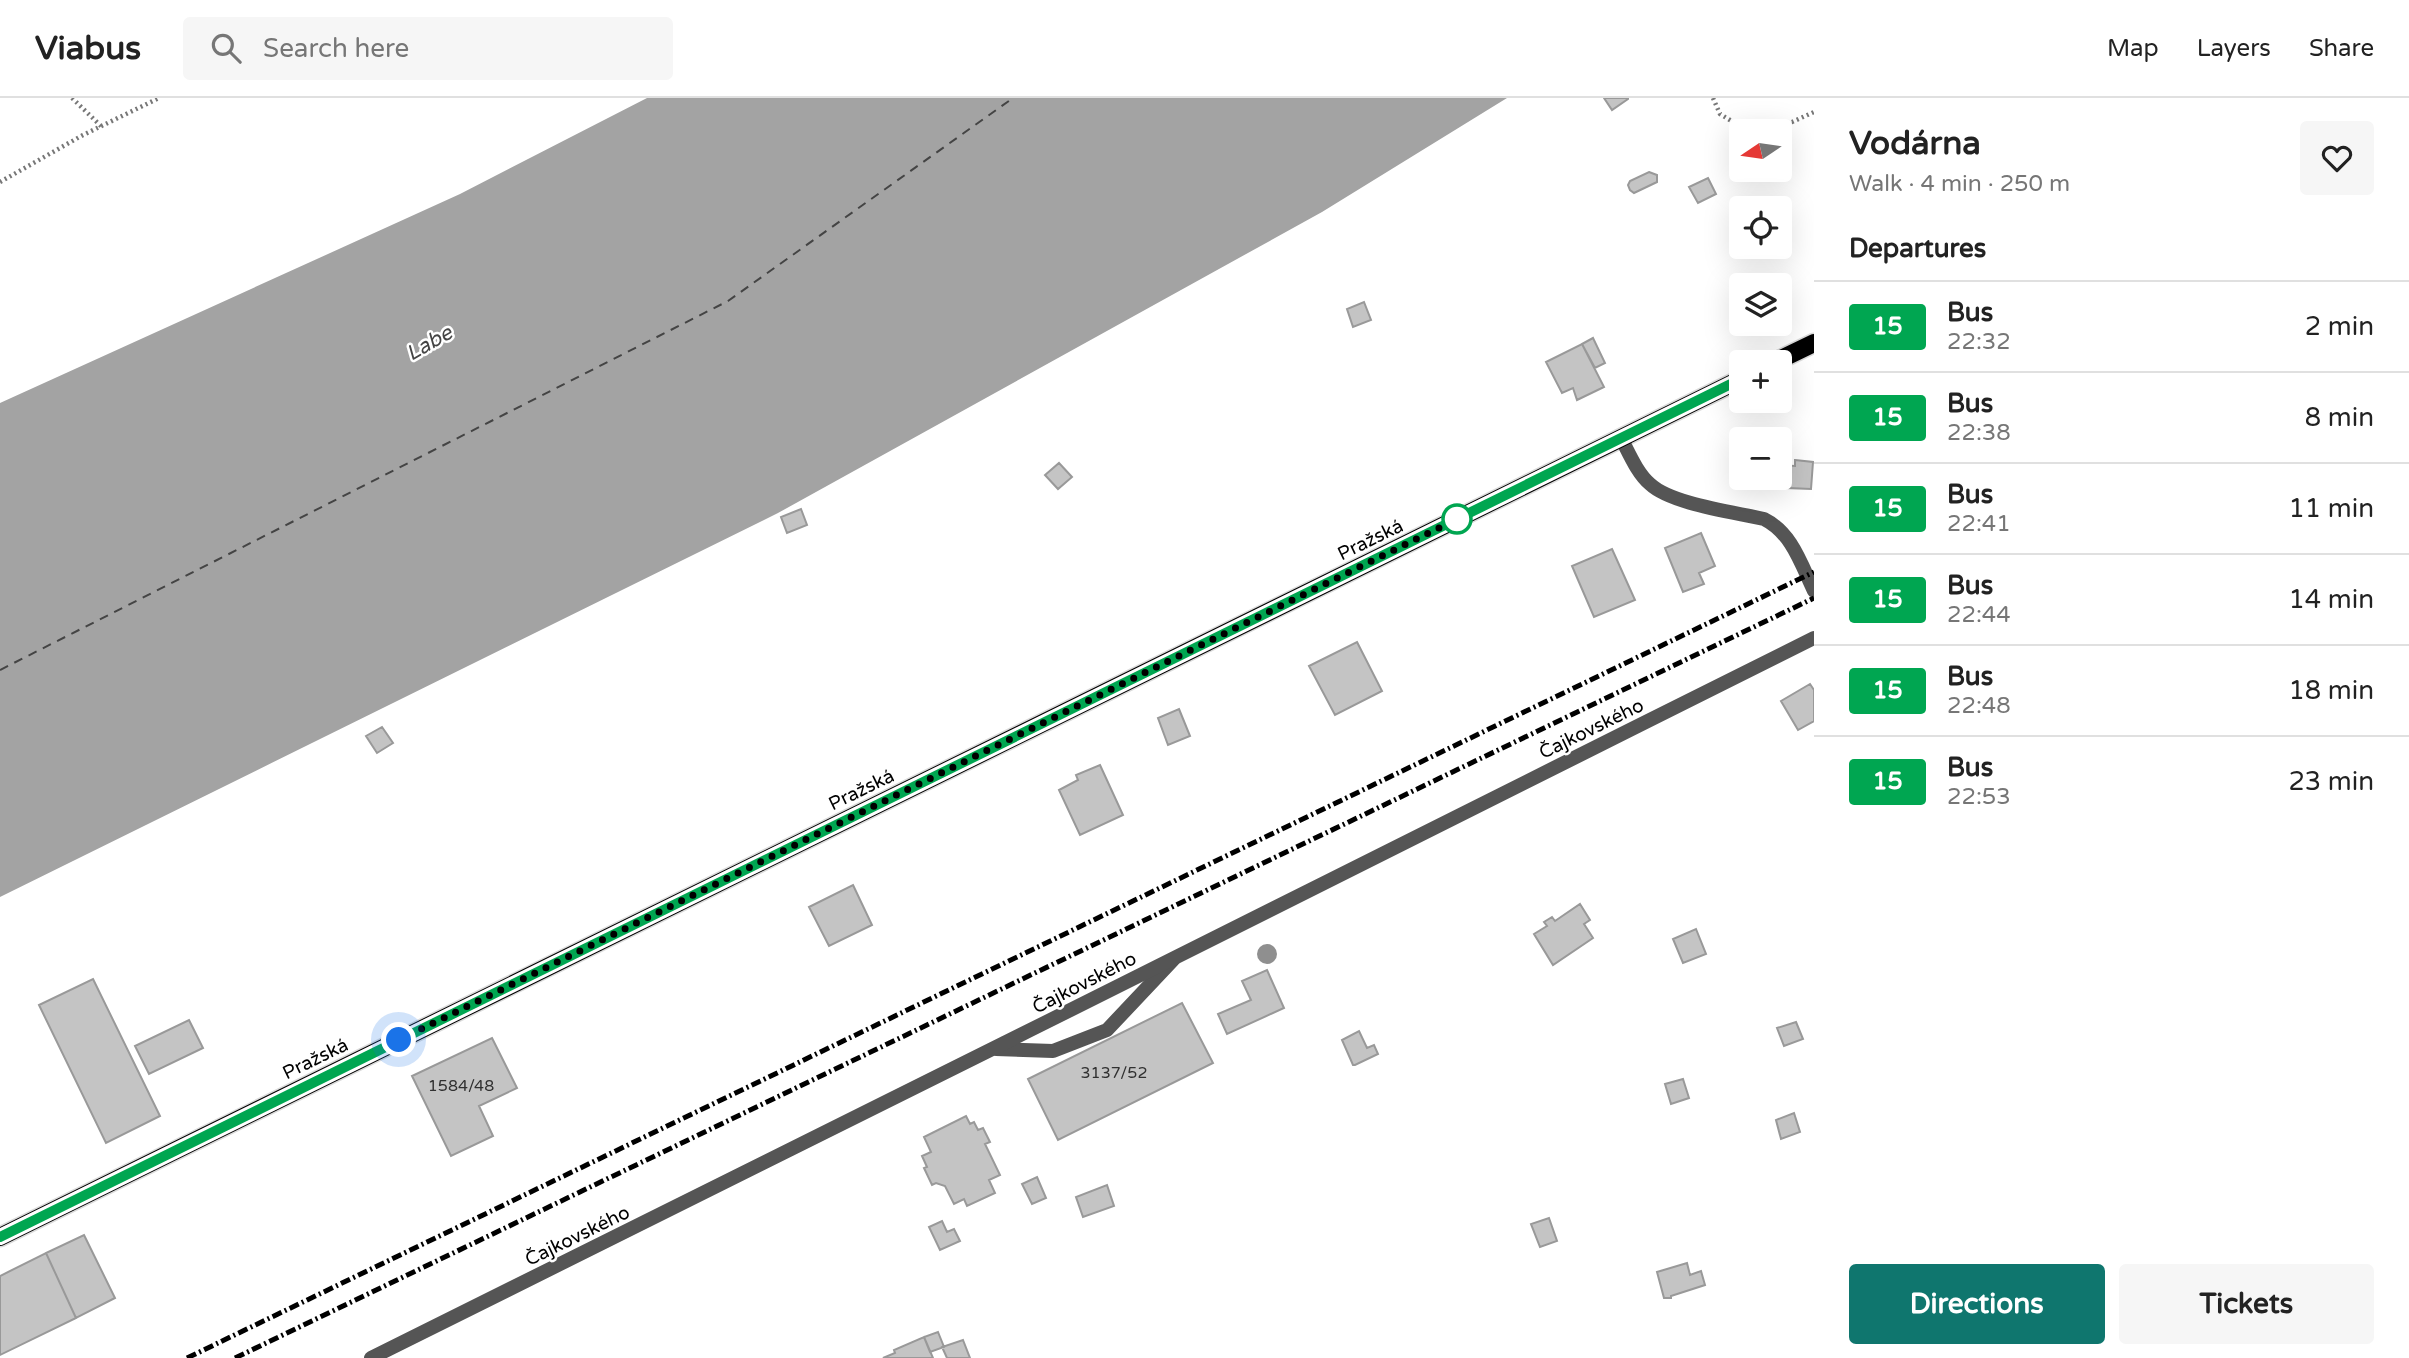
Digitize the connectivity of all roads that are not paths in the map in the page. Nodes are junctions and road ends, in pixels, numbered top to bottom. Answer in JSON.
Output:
{"nodes":[{"id":1,"x":1814,"y":343,"type":"edge"},
{"id":2,"x":1792,"y":354,"type":"edge"},
{"id":3,"x":1729,"y":385,"type":"edge"},
{"id":4,"x":1621,"y":438,"type":"junction"},
{"id":5,"x":1814,"y":591,"type":"edge"},
{"id":6,"x":1814,"y":638,"type":"edge"},
{"id":7,"x":1177,"y":956,"type":"junction"},
{"id":8,"x":996,"y":1049,"type":"junction"},
{"id":9,"x":0,"y":1237,"type":"edge"},
{"id":10,"x":371,"y":1358,"type":"edge"}],
"edges":[{"from":1,"to":2,"type":"main road"},
{"from":3,"to":4,"type":"main road","name":"Pražská"},
{"from":4,"to":5,"type":"street"},
{"from":4,"to":9,"type":"main road","name":"Pražská"},
{"from":6,"to":7,"type":"street","name":"Čajkovského"},
{"from":7,"to":8,"type":"street","name":"Čajkovského"},
{"from":7,"to":8,"type":"street"},
{"from":8,"to":10,"type":"street","name":"Čajkovského"}]}
